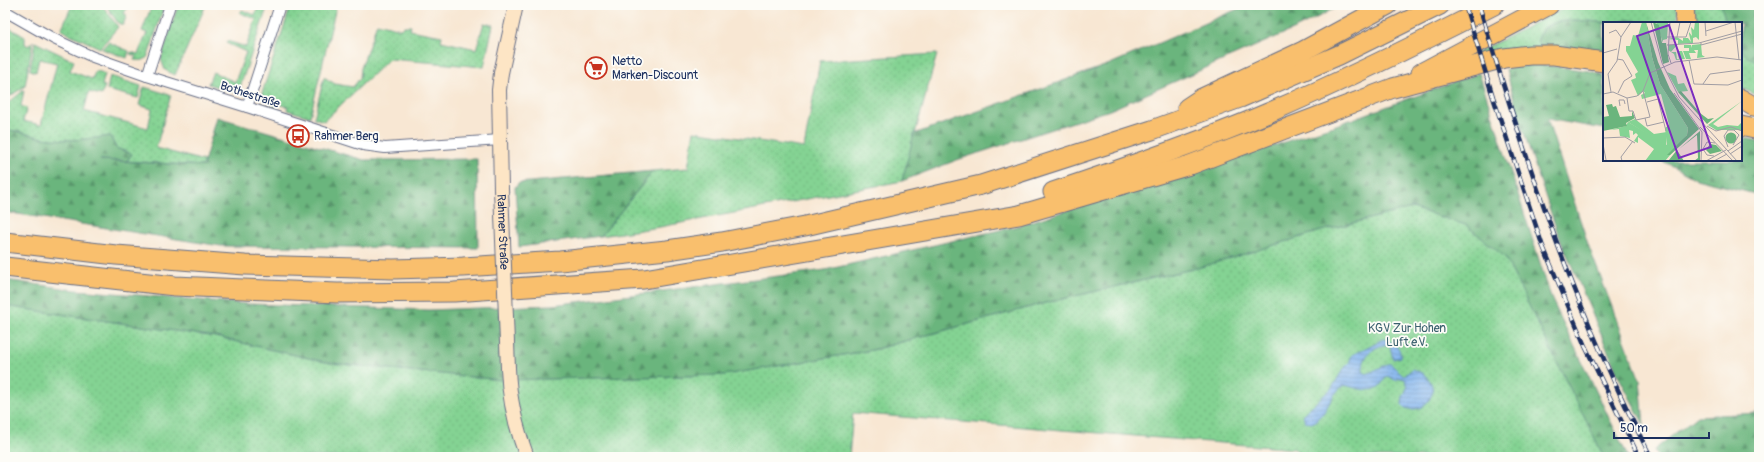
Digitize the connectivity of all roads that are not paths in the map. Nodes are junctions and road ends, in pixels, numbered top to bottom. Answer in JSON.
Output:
{"nodes":[{"id":1,"x":170,"y":5,"type":"edge"},
{"id":2,"x":280,"y":5,"type":"edge"},
{"id":3,"x":516,"y":5,"type":"edge"},
{"id":4,"x":1388,"y":5,"type":"edge"},
{"id":5,"x":1440,"y":5,"type":"edge"},
{"id":6,"x":1494,"y":5,"type":"edge"},
{"id":7,"x":1549,"y":5,"type":"edge"},
{"id":8,"x":1684,"y":5,"type":"edge"},
{"id":9,"x":5,"y":11,"type":"edge"},
{"id":10,"x":1685,"y":22,"type":"edge"},
{"id":11,"x":1603,"y":62,"type":"edge"},
{"id":12,"x":147,"y":76,"type":"junction"},
{"id":13,"x":1393,"y":88,"type":"junction"},
{"id":14,"x":1742,"y":100,"type":"edge"},
{"id":15,"x":247,"y":107,"type":"junction"},
{"id":16,"x":1759,"y":107,"type":"edge"},
{"id":17,"x":1742,"y":126,"type":"edge"},
{"id":18,"x":1152,"y":130,"type":"junction"},
{"id":19,"x":1759,"y":130,"type":"edge"},
{"id":20,"x":500,"y":140,"type":"junction"},
{"id":21,"x":960,"y":224,"type":"junction"},
{"id":22,"x":5,"y":242,"type":"edge"},
{"id":23,"x":5,"y":267,"type":"edge"},
{"id":24,"x":527,"y":457,"type":"edge"}],
"edges":[{"from":1,"to":12,"type":"street"},
{"from":2,"to":15,"type":"street"},
{"from":3,"to":20,"type":"main road","name":"Rahmer Straße"},
{"from":4,"to":18,"type":"highway"},
{"from":5,"to":18,"type":"highway"},
{"from":6,"to":21,"type":"highway"},
{"from":7,"to":13,"type":"highway"},
{"from":8,"to":10,"type":"highway"},
{"from":9,"to":12,"type":"street","name":"Bothestraße"},
{"from":11,"to":13,"type":"highway"},
{"from":12,"to":15,"type":"street","name":"Bothestraße"},
{"from":13,"to":21,"type":"highway"},
{"from":14,"to":16,"type":"highway"},
{"from":15,"to":20,"type":"street","name":"Bothestraße"},
{"from":17,"to":19,"type":"highway"},
{"from":18,"to":22,"type":"highway"},
{"from":20,"to":24,"type":"main road","name":"Rahmer Straße","bridge":true},
{"from":21,"to":23,"type":"highway"}]}
